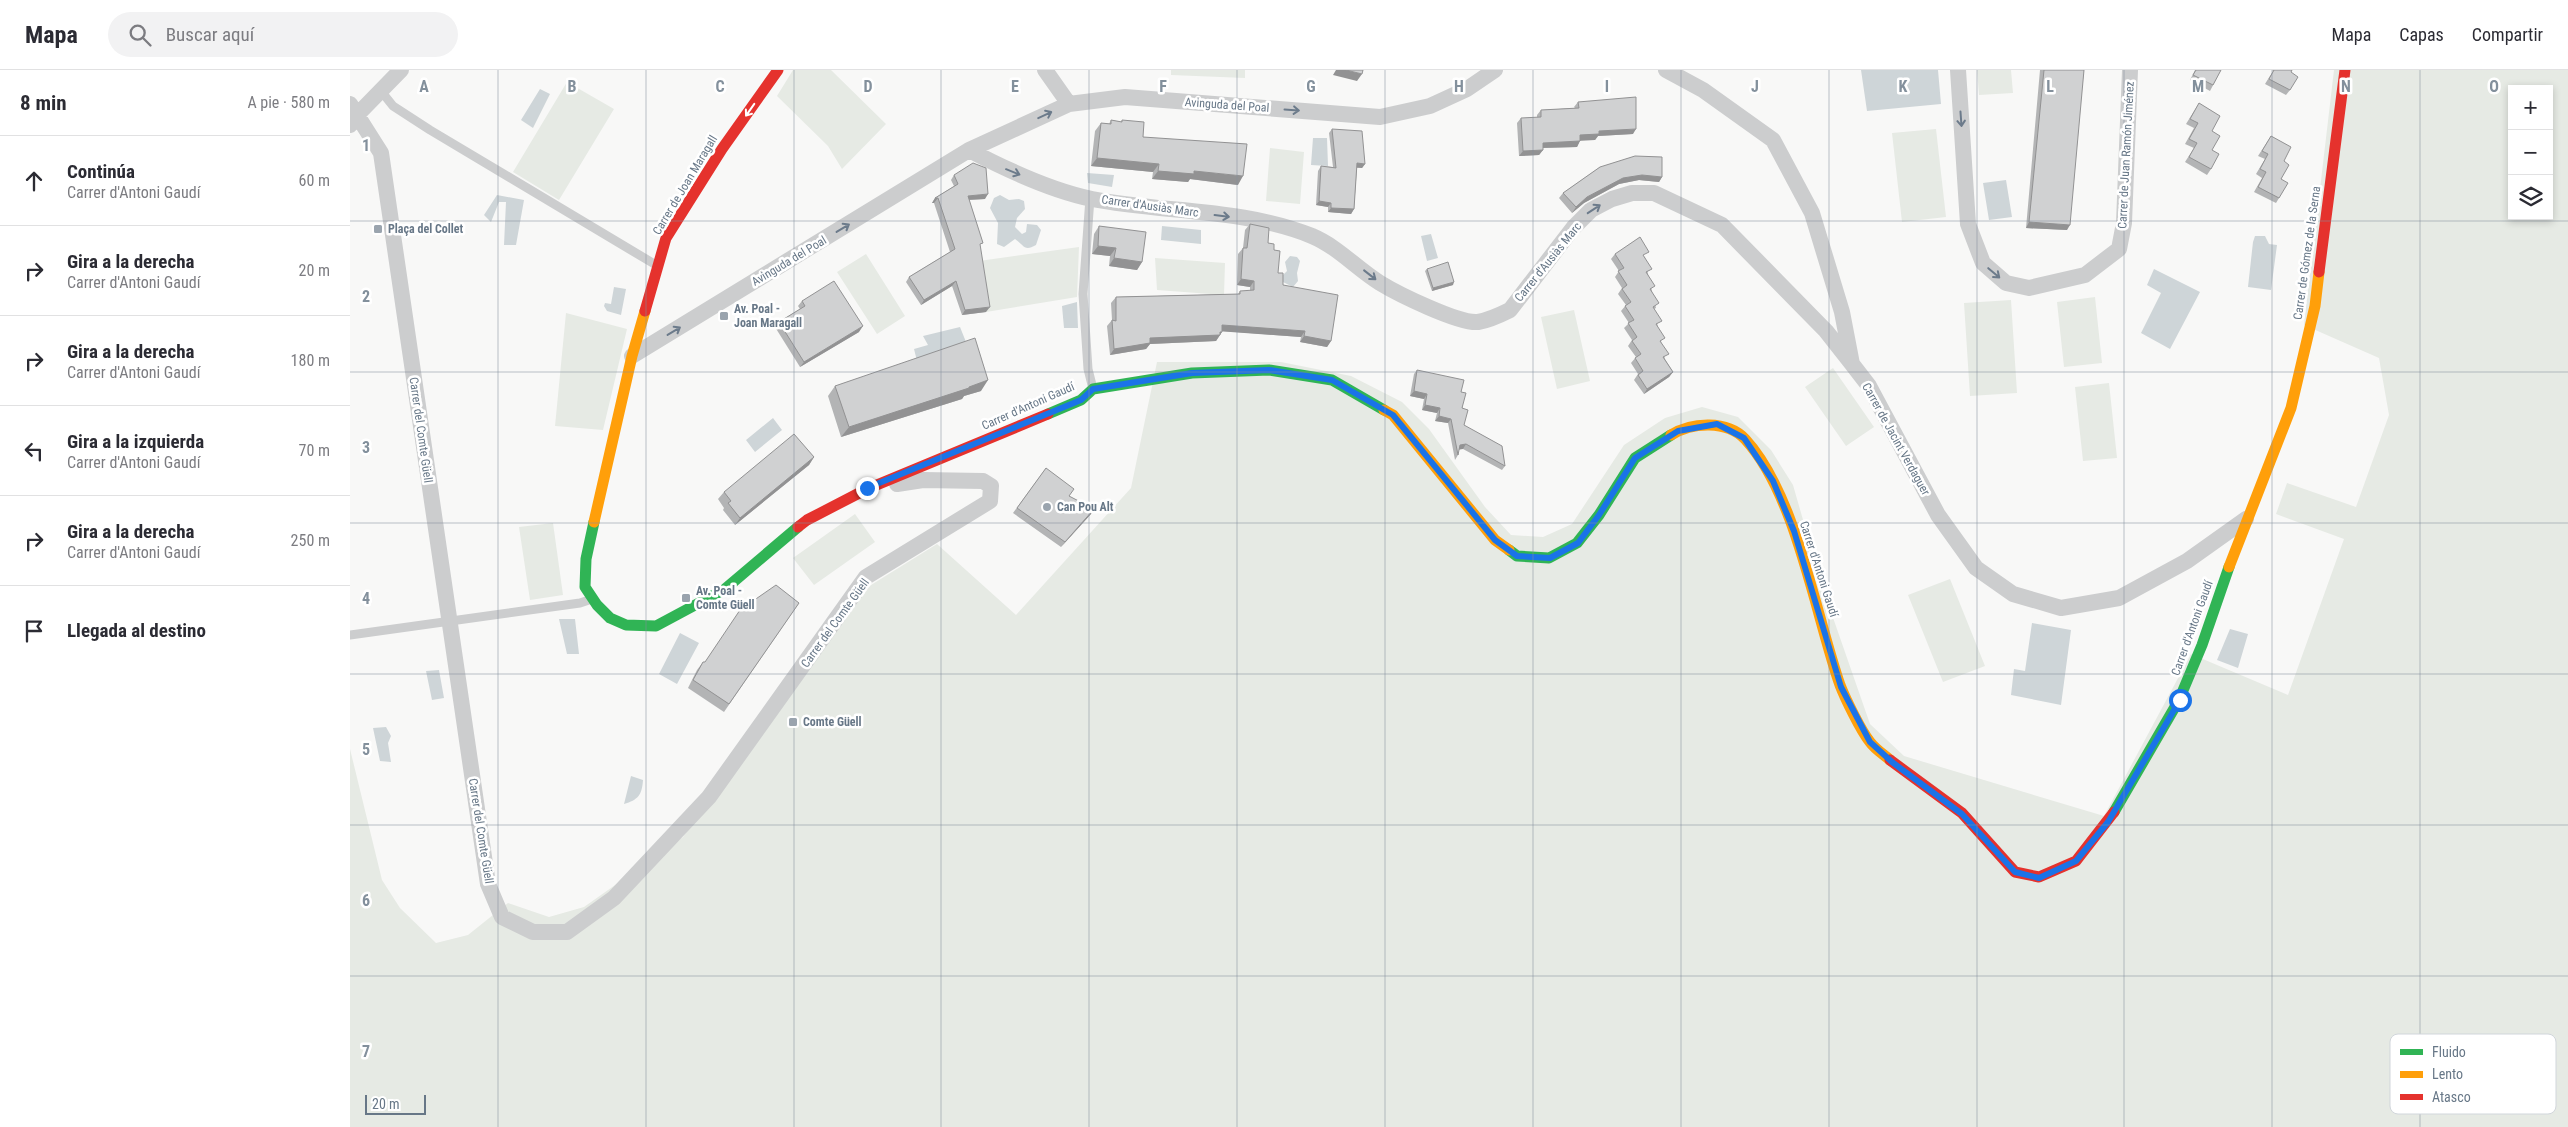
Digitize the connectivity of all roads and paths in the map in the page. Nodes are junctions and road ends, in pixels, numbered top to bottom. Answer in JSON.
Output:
{"nodes":[{"id":1,"x":401,"y":70,"type":"edge"},
{"id":2,"x":778,"y":70,"type":"edge"},
{"id":3,"x":1045,"y":70,"type":"edge"},
{"id":4,"x":1495,"y":70,"type":"edge"},
{"id":5,"x":1666,"y":70,"type":"edge"},
{"id":6,"x":1958,"y":70,"type":"edge"},
{"id":7,"x":2130,"y":70,"type":"edge"},
{"id":8,"x":2345,"y":70,"type":"edge"},
{"id":9,"x":381,"y":91,"type":"junction"},
{"id":10,"x":1069,"y":104,"type":"junction"},
{"id":11,"x":352,"y":114,"type":"edge"},
{"id":12,"x":970,"y":150,"type":"junction"},
{"id":13,"x":1090,"y":198,"type":"junction"},
{"id":14,"x":658,"y":266,"type":"junction"},
{"id":15,"x":632,"y":356,"type":"junction"},
{"id":16,"x":1852,"y":364,"type":"junction"},
{"id":17,"x":1093,"y":389,"type":"junction"},
{"id":18,"x":867,"y":488,"type":"junction"},
{"id":19,"x":2246,"y":520,"type":"junction"},
{"id":20,"x":593,"y":599,"type":"junction"},
{"id":21,"x":450,"y":622,"type":"junction"},
{"id":22,"x":350,"y":635,"type":"edge"}],
"edges":[{"from":1,"to":9,"type":"street"},
{"from":2,"to":14,"type":"street","name":"Carrer de Joan Maragall","one_way":true},
{"from":3,"to":10,"type":"street"},
{"from":10,"to":4,"type":"street","name":"Avinguda del Poal","one_way":true},
{"from":5,"to":16,"type":"street","name":"Carrer de Jacint Verdaguer"},
{"from":6,"to":7,"type":"street","name":"Carrer de Juan Ramón Jiménez","one_way":true},
{"from":8,"to":19,"type":"street","name":"Carrer de Gómez de la Serna"},
{"from":9,"to":11,"type":"street"},
{"from":9,"to":14,"type":"lane"},
{"from":12,"to":10,"type":"street","name":"Avinguda del Poal","one_way":true},
{"from":11,"to":21,"type":"street","name":"Carrer del Comte Güell"},
{"from":12,"to":13,"type":"street","name":"Carrer d'Ausiàs Marc","one_way":true},
{"from":15,"to":12,"type":"street","name":"Avinguda del Poal","one_way":true},
{"from":13,"to":16,"type":"street","name":"Carrer d'Ausiàs Marc","one_way":true},
{"from":13,"to":17,"type":"lane"},
{"from":14,"to":15,"type":"street","name":"Carrer de Joan Maragall"},
{"from":15,"to":20,"type":"street"},
{"from":16,"to":19,"type":"street","name":"Carrer de Jacint Verdaguer"},
{"from":17,"to":18,"type":"street","name":"Carrer d'Antoni Gaudí"},
{"from":17,"to":19,"type":"street","name":"Carrer d'Antoni Gaudí"},
{"from":18,"to":20,"type":"street"},
{"from":18,"to":21,"type":"street","name":"Carrer del Comte Güell"},
{"from":20,"to":21,"type":"lane"},
{"from":21,"to":22,"type":"lane"}]}
